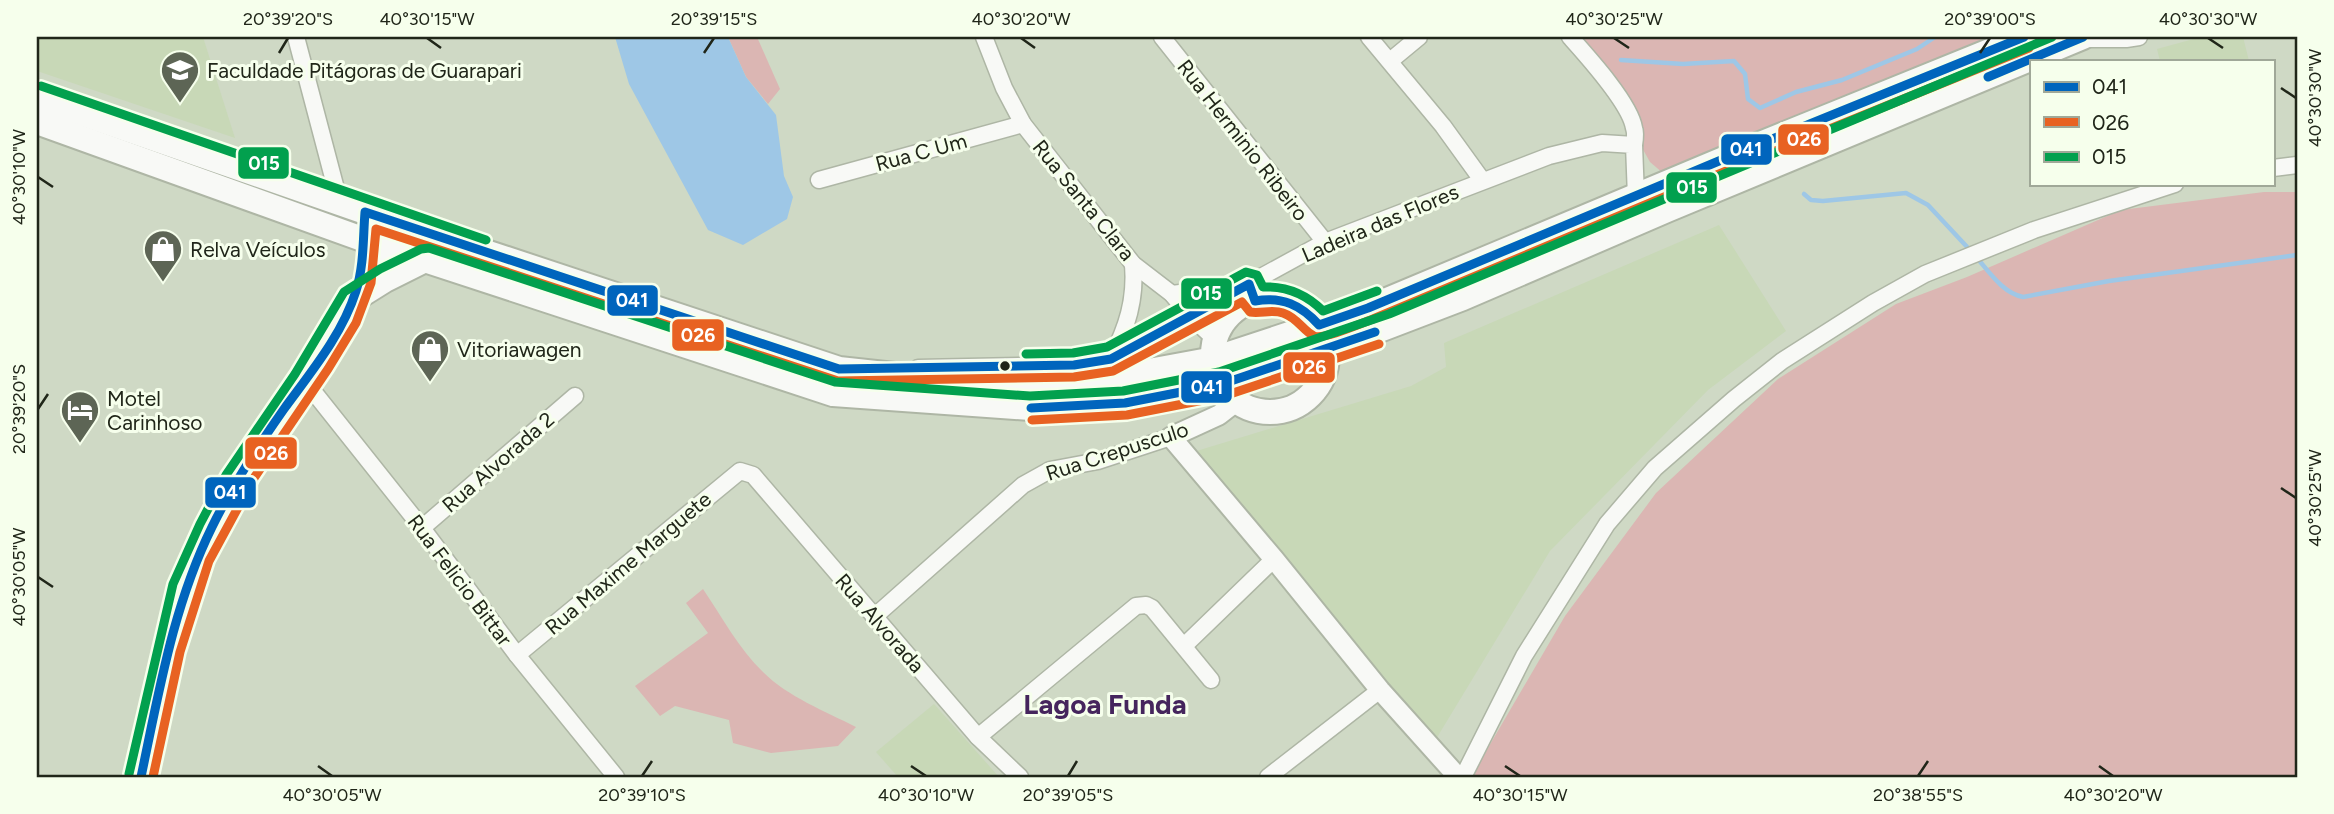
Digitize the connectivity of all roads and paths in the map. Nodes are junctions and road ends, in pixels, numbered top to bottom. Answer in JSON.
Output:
{"nodes":[{"id":1,"x":296,"y":37,"type":"edge"},
{"id":2,"x":985,"y":37,"type":"edge"},
{"id":3,"x":1162,"y":37,"type":"edge"},
{"id":4,"x":1369,"y":37,"type":"edge"},
{"id":5,"x":1419,"y":37,"type":"edge"},
{"id":6,"x":1570,"y":37,"type":"edge"},
{"id":7,"x":2024,"y":37,"type":"edge"},
{"id":8,"x":2140,"y":37,"type":"edge"},
{"id":9,"x":2080,"y":38,"type":"edge"},
{"id":10,"x":1390,"y":61,"type":"junction"},
{"id":11,"x":37,"y":98,"type":"edge"},
{"id":12,"x":37,"y":122,"type":"edge"},
{"id":13,"x":1023,"y":124,"type":"junction"},
{"id":14,"x":1634,"y":145,"type":"junction"},
{"id":15,"x":2297,"y":165,"type":"edge"},
{"id":16,"x":2274,"y":168,"type":"edge"},
{"id":17,"x":820,"y":180,"type":"dead end"},
{"id":18,"x":1482,"y":180,"type":"junction"},
{"id":19,"x":2169,"y":186,"type":"edge"},
{"id":20,"x":1636,"y":197,"type":"junction"},
{"id":21,"x":340,"y":204,"type":"junction"},
{"id":22,"x":376,"y":216,"type":"junction"},
{"id":23,"x":371,"y":242,"type":"junction"},
{"id":24,"x":1325,"y":242,"type":"junction"},
{"id":25,"x":425,"y":260,"type":"junction"},
{"id":26,"x":1133,"y":264,"type":"junction"},
{"id":27,"x":1252,"y":293,"type":"junction"},
{"id":28,"x":1172,"y":294,"type":"junction"},
{"id":29,"x":353,"y":300,"type":"junction"},
{"id":30,"x":1189,"y":315,"type":"junction"},
{"id":31,"x":1319,"y":325,"type":"junction"},
{"id":32,"x":1215,"y":349,"type":"junction"},
{"id":33,"x":1327,"y":350,"type":"junction"},
{"id":34,"x":1111,"y":359,"type":"junction"},
{"id":35,"x":839,"y":369,"type":"junction"},
{"id":36,"x":305,"y":381,"type":"junction"},
{"id":37,"x":1230,"y":393,"type":"junction"},
{"id":38,"x":575,"y":396,"type":"dead end"},
{"id":39,"x":1171,"y":437,"type":"junction"},
{"id":40,"x":740,"y":471,"type":"joint"},
{"id":41,"x":422,"y":528,"type":"junction"},
{"id":42,"x":1274,"y":559,"type":"junction"},
{"id":43,"x":874,"y":617,"type":"junction"},
{"id":44,"x":1185,"y":645,"type":"junction"},
{"id":45,"x":517,"y":656,"type":"junction"},
{"id":46,"x":1212,"y":680,"type":"dead end"},
{"id":47,"x":1380,"y":690,"type":"junction"},
{"id":48,"x":978,"y":737,"type":"junction"},
{"id":49,"x":141,"y":777,"type":"edge"},
{"id":50,"x":617,"y":777,"type":"edge"},
{"id":51,"x":1020,"y":777,"type":"edge"},
{"id":52,"x":1268,"y":777,"type":"edge"},
{"id":53,"x":1461,"y":777,"type":"edge"}],
"edges":[{"from":1,"to":21,"type":"street"},
{"from":2,"to":13,"type":"street","name":"Rua Santa Clara"},
{"from":3,"to":24,"type":"street","name":"Rua Herminio Ribeiro"},
{"from":4,"to":10,"type":"street"},
{"from":5,"to":10,"type":"street"},
{"from":6,"to":14,"type":"street"},
{"from":7,"to":20,"type":"main road"},
{"from":8,"to":9,"type":"street"},
{"from":9,"to":33,"type":"main road"},
{"from":10,"to":18,"type":"street"},
{"from":11,"to":21,"type":"main road"},
{"from":12,"to":23,"type":"main road"},
{"from":13,"to":17,"type":"street","name":"Rua C Um"},
{"from":13,"to":26,"type":"street","name":"Rua Santa Clara"},
{"from":14,"to":18,"type":"street","name":"Ladeira das Flores"},
{"from":14,"to":20,"type":"street"},
{"from":15,"to":16,"type":"street"},
{"from":18,"to":24,"type":"street","name":"Ladeira das Flores"},
{"from":19,"to":53,"type":"street"},
{"from":20,"to":31,"type":"main road"},
{"from":21,"to":22,"type":"main road"},
{"from":22,"to":23,"type":"main road"},
{"from":22,"to":35,"type":"main road"},
{"from":23,"to":25,"type":"main road"},
{"from":23,"to":29,"type":"main road"},
{"from":24,"to":27,"type":"street","name":"Ladeira das Flores"},
{"from":25,"to":29,"type":"main road"},
{"from":25,"to":37,"type":"main road"},
{"from":26,"to":28,"type":"street","name":"Rua Santa Clara"},
{"from":26,"to":34,"type":"street"},
{"from":27,"to":28,"type":"street"},
{"from":27,"to":30,"type":"street","name":"Ladeira das Flores"},
{"from":27,"to":31,"type":"main road"},
{"from":27,"to":32,"type":"main road"},
{"from":28,"to":30,"type":"street","name":"Rua Santa Clara"},
{"from":29,"to":36,"type":"main road"},
{"from":30,"to":32,"type":"street","name":"Rua Santa Clara"},
{"from":30,"to":34,"type":"street","name":"Ladeira das Flores"},
{"from":31,"to":32,"type":"main road"},
{"from":31,"to":33,"type":"main road"},
{"from":32,"to":35,"type":"main road"},
{"from":32,"to":37,"type":"main road"},
{"from":33,"to":37,"type":"main road"},
{"from":33,"to":37,"type":"main road"},
{"from":34,"to":35,"type":"street","name":"Ladeira das Flores"},
{"from":36,"to":41,"type":"street","name":"Rua Felicio Bittar"},
{"from":36,"to":49,"type":"main road"},
{"from":37,"to":39,"type":"street","name":"Rua Crepusculo"},
{"from":38,"to":41,"type":"street","name":"Rua Alvorada 2"},
{"from":39,"to":42,"type":"street"},
{"from":39,"to":43,"type":"street","name":"Rua Crepusculo"},
{"from":40,"to":43,"type":"street","name":"Rua Alvorada"},
{"from":40,"to":45,"type":"street","name":"Rua Maxime Marguete"},
{"from":41,"to":45,"type":"street","name":"Rua Felicio Bittar"},
{"from":42,"to":44,"type":"street"},
{"from":42,"to":47,"type":"street"},
{"from":43,"to":48,"type":"street","name":"Rua Alvorada"},
{"from":44,"to":46,"type":"street"},
{"from":44,"to":48,"type":"street"},
{"from":45,"to":50,"type":"street","name":"Rua Felicio Bittar"},
{"from":47,"to":52,"type":"street"},
{"from":47,"to":53,"type":"street"},
{"from":48,"to":51,"type":"street","name":"Rua Alvorada"}]}
